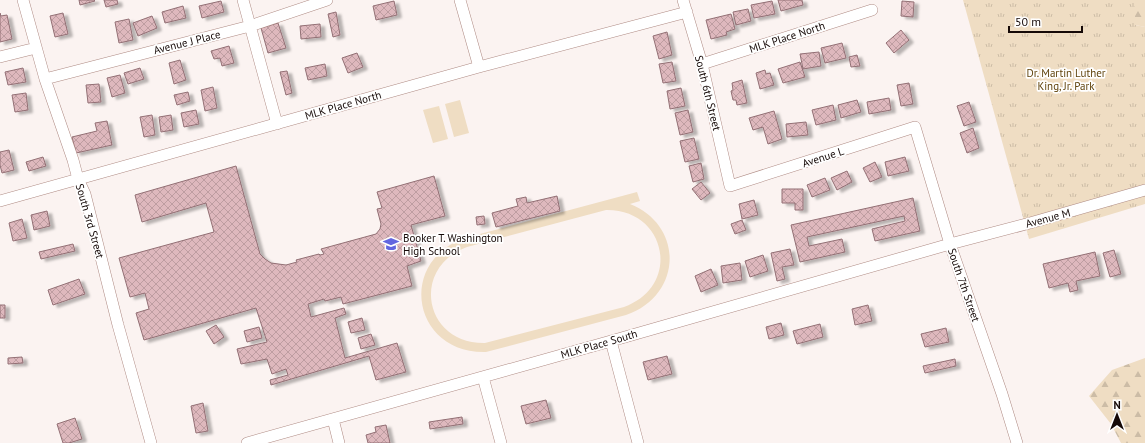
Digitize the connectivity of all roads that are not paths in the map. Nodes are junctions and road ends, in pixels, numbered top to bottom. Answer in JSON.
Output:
{"nodes":[{"id":1,"x":22,"y":0,"type":"edge"},
{"id":2,"x":243,"y":0,"type":"edge"},
{"id":3,"x":327,"y":0,"type":"edge"},
{"id":4,"x":460,"y":0,"type":"edge"},
{"id":5,"x":683,"y":0,"type":"edge"},
{"id":6,"x":872,"y":10,"type":"dead end"},
{"id":7,"x":687,"y":12,"type":"junction"},
{"id":8,"x":250,"y":26,"type":"junction"},
{"id":9,"x":36,"y":48,"type":"junction"},
{"id":10,"x":0,"y":57,"type":"edge"},
{"id":11,"x":702,"y":64,"type":"junction"},
{"id":12,"x":479,"y":67,"type":"junction"},
{"id":13,"x":45,"y":79,"type":"junction"},
{"id":14,"x":277,"y":124,"type":"junction"},
{"id":15,"x":915,"y":127,"type":"joint"},
{"id":16,"x":78,"y":179,"type":"junction"},
{"id":17,"x":730,"y":186,"type":"joint"},
{"id":18,"x":1145,"y":190,"type":"edge"},
{"id":19,"x":0,"y":201,"type":"edge"},
{"id":20,"x":950,"y":244,"type":"junction"},
{"id":21,"x":611,"y":341,"type":"junction"},
{"id":22,"x":483,"y":377,"type":"junction"},
{"id":23,"x":333,"y":419,"type":"junction"},
{"id":24,"x":151,"y":443,"type":"edge"},
{"id":25,"x":247,"y":443,"type":"edge"},
{"id":26,"x":339,"y":443,"type":"edge"},
{"id":27,"x":500,"y":443,"type":"edge"},
{"id":28,"x":638,"y":443,"type":"edge"},
{"id":29,"x":1017,"y":443,"type":"edge"}],
"edges":[{"from":1,"to":9,"type":"street","name":"South 3rd Street"},
{"from":2,"to":8,"type":"street"},
{"from":3,"to":8,"type":"street","name":"Avenue J Place"},
{"from":4,"to":12,"type":"street"},
{"from":5,"to":7,"type":"street","name":"South 6th Street"},
{"from":6,"to":11,"type":"street","name":"MLK Place North"},
{"from":7,"to":11,"type":"street","name":"South 6th Street"},
{"from":7,"to":12,"type":"street","name":"MLK Place North"},
{"from":8,"to":13,"type":"street","name":"Avenue J Place"},
{"from":8,"to":14,"type":"street"},
{"from":9,"to":10,"type":"street"},
{"from":9,"to":13,"type":"street","name":"South 3rd Street"},
{"from":11,"to":17,"type":"street","name":"South 6th Street"},
{"from":12,"to":14,"type":"street","name":"MLK Place North"},
{"from":13,"to":16,"type":"street","name":"South 3rd Street"},
{"from":14,"to":16,"type":"street","name":"MLK Place North"},
{"from":15,"to":17,"type":"street","name":"Avenue L"},
{"from":15,"to":20,"type":"street","name":"South 7th Street"},
{"from":16,"to":19,"type":"street","name":"MLK Place North"},
{"from":16,"to":24,"type":"street","name":"South 3rd Street"},
{"from":18,"to":20,"type":"street","name":"Avenue M"},
{"from":20,"to":21,"type":"street","name":"MLK Place South"},
{"from":20,"to":29,"type":"street","name":"South 7th Street"},
{"from":21,"to":22,"type":"street","name":"MLK Place South"},
{"from":21,"to":28,"type":"street"},
{"from":22,"to":23,"type":"street","name":"MLK Place South"},
{"from":22,"to":27,"type":"street"},
{"from":23,"to":25,"type":"street","name":"MLK Place South"},
{"from":23,"to":26,"type":"street"}]}
